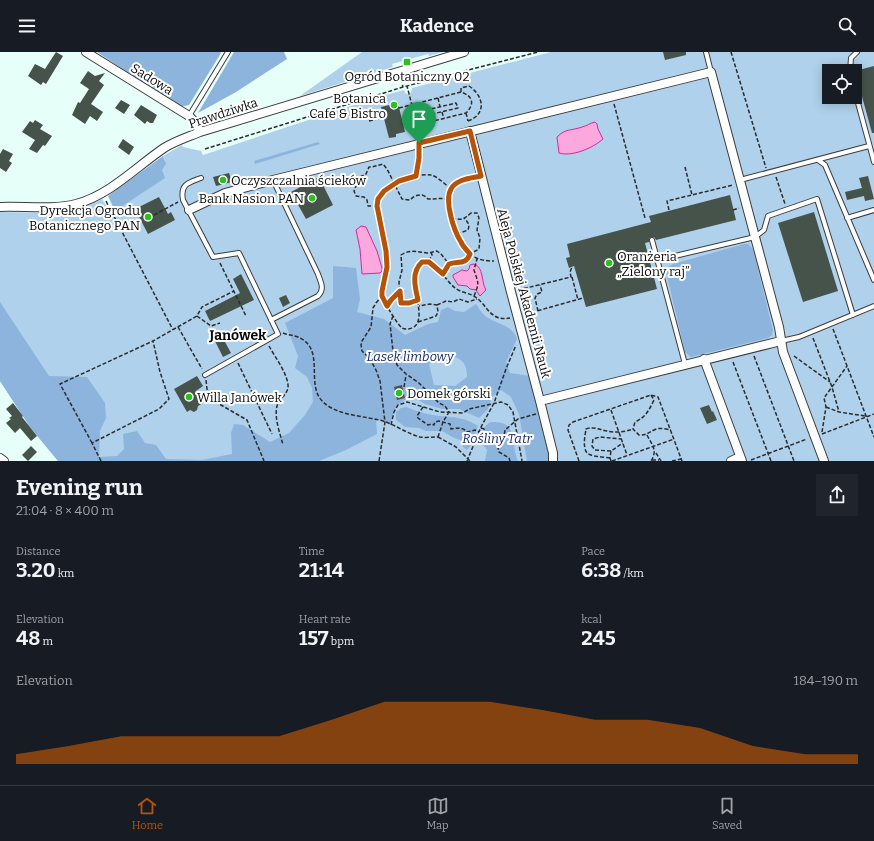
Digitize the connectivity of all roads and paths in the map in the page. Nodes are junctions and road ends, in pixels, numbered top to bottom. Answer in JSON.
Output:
{"nodes":[{"id":1,"x":86,"y":52,"type":"edge"},
{"id":2,"x":228,"y":52,"type":"edge"},
{"id":3,"x":464,"y":52,"type":"edge"},
{"id":4,"x":538,"y":52,"type":"edge"},
{"id":5,"x":706,"y":52,"type":"edge"},
{"id":6,"x":731,"y":52,"type":"edge"},
{"id":7,"x":857,"y":52,"type":"edge"},
{"id":8,"x":851,"y":64,"type":"edge"},
{"id":9,"x":711,"y":72,"type":"junction"},
{"id":10,"x":400,"y":77,"type":"dead end"},
{"id":11,"x":407,"y":86,"type":"junction"},
{"id":12,"x":403,"y":87,"type":"junction"},
{"id":13,"x":461,"y":92,"type":"junction"},
{"id":14,"x":612,"y":96,"type":"junction"},
{"id":15,"x":438,"y":98,"type":"junction"},
{"id":16,"x":412,"y":104,"type":"junction"},
{"id":17,"x":858,"y":104,"type":"edge"},
{"id":18,"x":440,"y":107,"type":"junction"},
{"id":19,"x":399,"y":108,"type":"dead end"},
{"id":20,"x":442,"y":112,"type":"junction"},
{"id":21,"x":414,"y":114,"type":"junction"},
{"id":22,"x":189,"y":116,"type":"junction"},
{"id":23,"x":384,"y":117,"type":"dead end"},
{"id":24,"x":415,"y":118,"type":"junction"},
{"id":25,"x":444,"y":119,"type":"junction"},
{"id":26,"x":369,"y":121,"type":"dead end"},
{"id":27,"x":468,"y":121,"type":"dead end"},
{"id":28,"x":416,"y":122,"type":"junction"},
{"id":29,"x":470,"y":131,"type":"junction"},
{"id":30,"x":200,"y":132,"type":"junction"},
{"id":31,"x":419,"y":143,"type":"junction"},
{"id":32,"x":870,"y":146,"type":"junction"},
{"id":33,"x":206,"y":149,"type":"dead end"},
{"id":34,"x":818,"y":160,"type":"junction"},
{"id":35,"x":874,"y":162,"type":"edge"},
{"id":36,"x":685,"y":167,"type":"dead end"},
{"id":37,"x":774,"y":172,"type":"junction"},
{"id":38,"x":767,"y":173,"type":"junction"},
{"id":39,"x":416,"y":176,"type":"junction"},
{"id":40,"x":481,"y":176,"type":"junction"},
{"id":41,"x":201,"y":178,"type":"dead end"},
{"id":42,"x":273,"y":180,"type":"junction"},
{"id":43,"x":740,"y":181,"type":"junction"},
{"id":44,"x":394,"y":184,"type":"junction"},
{"id":45,"x":451,"y":189,"type":"junction"},
{"id":46,"x":101,"y":193,"type":"junction"},
{"id":47,"x":692,"y":195,"type":"junction"},
{"id":48,"x":448,"y":199,"type":"junction"},
{"id":49,"x":183,"y":200,"type":"junction"},
{"id":50,"x":377,"y":206,"type":"junction"},
{"id":51,"x":0,"y":207,"type":"edge"},
{"id":52,"x":189,"y":210,"type":"junction"},
{"id":53,"x":669,"y":210,"type":"dead end"},
{"id":54,"x":787,"y":210,"type":"junction"},
{"id":55,"x":874,"y":210,"type":"edge"},
{"id":56,"x":154,"y":214,"type":"dead end"},
{"id":57,"x":451,"y":218,"type":"junction"},
{"id":58,"x":464,"y":218,"type":"junction"},
{"id":59,"x":644,"y":218,"type":"dead end"},
{"id":60,"x":847,"y":218,"type":"junction"},
{"id":61,"x":457,"y":234,"type":"junction"},
{"id":62,"x":755,"y":237,"type":"junction"},
{"id":63,"x":652,"y":240,"type":"dead end"},
{"id":64,"x":431,"y":252,"type":"junction"},
{"id":65,"x":470,"y":254,"type":"junction"},
{"id":66,"x":216,"y":256,"type":"junction"},
{"id":67,"x":478,"y":258,"type":"junction"},
{"id":68,"x":658,"y":260,"type":"junction"},
{"id":69,"x":503,"y":261,"type":"junction"},
{"id":70,"x":429,"y":262,"type":"junction"},
{"id":71,"x":449,"y":264,"type":"junction"},
{"id":72,"x":572,"y":267,"type":"dead end"},
{"id":73,"x":443,"y":274,"type":"junction"},
{"id":74,"x":571,"y":277,"type":"junction"},
{"id":75,"x":874,"y":280,"type":"edge"},
{"id":76,"x":540,"y":285,"type":"junction"},
{"id":77,"x":234,"y":291,"type":"junction"},
{"id":78,"x":400,"y":291,"type":"junction"},
{"id":79,"x":511,"y":292,"type":"junction"},
{"id":80,"x":382,"y":296,"type":"junction"},
{"id":81,"x":474,"y":296,"type":"junction"},
{"id":82,"x":584,"y":298,"type":"dead end"},
{"id":83,"x":477,"y":299,"type":"junction"},
{"id":84,"x":418,"y":300,"type":"junction"},
{"id":85,"x":578,"y":300,"type":"junction"},
{"id":86,"x":437,"y":305,"type":"junction"},
{"id":87,"x":387,"y":306,"type":"junction"},
{"id":88,"x":419,"y":306,"type":"junction"},
{"id":89,"x":874,"y":306,"type":"edge"},
{"id":90,"x":538,"y":311,"type":"junction"},
{"id":91,"x":853,"y":314,"type":"junction"},
{"id":92,"x":197,"y":316,"type":"junction"},
{"id":93,"x":246,"y":316,"type":"dead end"},
{"id":94,"x":394,"y":316,"type":"junction"},
{"id":95,"x":518,"y":316,"type":"junction"},
{"id":96,"x":271,"y":320,"type":"junction"},
{"id":97,"x":418,"y":322,"type":"junction"},
{"id":98,"x":220,"y":323,"type":"dead end"},
{"id":99,"x":831,"y":324,"type":"junction"},
{"id":100,"x":178,"y":327,"type":"junction"},
{"id":101,"x":173,"y":330,"type":"junction"},
{"id":102,"x":276,"y":332,"type":"junction"},
{"id":103,"x":522,"y":332,"type":"junction"},
{"id":104,"x":811,"y":332,"type":"junction"},
{"id":105,"x":153,"y":341,"type":"junction"},
{"id":106,"x":266,"y":341,"type":"junction"},
{"id":107,"x":781,"y":341,"type":"junction"},
{"id":108,"x":751,"y":348,"type":"junction"},
{"id":109,"x":783,"y":352,"type":"junction"},
{"id":110,"x":730,"y":353,"type":"junction"},
{"id":111,"x":236,"y":358,"type":"junction"},
{"id":112,"x":704,"y":359,"type":"junction"},
{"id":113,"x":685,"y":364,"type":"junction"},
{"id":114,"x":847,"y":366,"type":"junction"},
{"id":115,"x":406,"y":374,"type":"junction"},
{"id":116,"x":205,"y":375,"type":"junction"},
{"id":117,"x":830,"y":382,"type":"junction"},
{"id":118,"x":404,"y":387,"type":"dead end"},
{"id":119,"x":832,"y":387,"type":"junction"},
{"id":120,"x":651,"y":395,"type":"junction"},
{"id":121,"x":540,"y":401,"type":"junction"},
{"id":122,"x":494,"y":403,"type":"junction"},
{"id":123,"x":423,"y":407,"type":"junction"},
{"id":124,"x":826,"y":407,"type":"junction"},
{"id":125,"x":610,"y":409,"type":"junction"},
{"id":126,"x":543,"y":411,"type":"junction"},
{"id":127,"x":449,"y":412,"type":"junction"},
{"id":128,"x":839,"y":412,"type":"junction"},
{"id":129,"x":874,"y":414,"type":"edge"},
{"id":130,"x":866,"y":416,"type":"junction"},
{"id":131,"x":385,"y":422,"type":"junction"},
{"id":132,"x":443,"y":422,"type":"junction"},
{"id":133,"x":515,"y":422,"type":"junction"},
{"id":134,"x":391,"y":425,"type":"junction"},
{"id":135,"x":481,"y":428,"type":"junction"},
{"id":136,"x":633,"y":429,"type":"junction"},
{"id":137,"x":671,"y":430,"type":"junction"},
{"id":138,"x":618,"y":431,"type":"junction"},
{"id":139,"x":479,"y":432,"type":"junction"},
{"id":140,"x":272,"y":434,"type":"dead end"},
{"id":141,"x":647,"y":435,"type":"junction"},
{"id":142,"x":818,"y":435,"type":"junction"},
{"id":143,"x":438,"y":437,"type":"junction"},
{"id":144,"x":874,"y":437,"type":"edge"},
{"id":145,"x":502,"y":438,"type":"junction"},
{"id":146,"x":674,"y":438,"type":"junction"},
{"id":147,"x":622,"y":439,"type":"junction"},
{"id":148,"x":92,"y":443,"type":"junction"},
{"id":149,"x":623,"y":443,"type":"junction"},
{"id":150,"x":283,"y":445,"type":"dead end"},
{"id":151,"x":653,"y":446,"type":"junction"},
{"id":152,"x":788,"y":446,"type":"junction"},
{"id":153,"x":612,"y":451,"type":"junction"},
{"id":154,"x":655,"y":451,"type":"junction"},
{"id":155,"x":768,"y":454,"type":"junction"},
{"id":156,"x":627,"y":455,"type":"junction"},
{"id":157,"x":0,"y":458,"type":"edge"},
{"id":158,"x":610,"y":458,"type":"junction"},
{"id":159,"x":621,"y":458,"type":"junction"},
{"id":160,"x":741,"y":459,"type":"edge"},
{"id":161,"x":467,"y":460,"type":"edge"},
{"id":162,"x":660,"y":460,"type":"edge"},
{"id":163,"x":682,"y":460,"type":"edge"},
{"id":164,"x":4,"y":461,"type":"edge"},
{"id":165,"x":101,"y":461,"type":"edge"},
{"id":166,"x":264,"y":461,"type":"edge"},
{"id":167,"x":379,"y":461,"type":"edge"},
{"id":168,"x":470,"y":461,"type":"edge"},
{"id":169,"x":510,"y":461,"type":"edge"},
{"id":170,"x":522,"y":461,"type":"edge"},
{"id":171,"x":553,"y":461,"type":"edge"},
{"id":172,"x":579,"y":461,"type":"edge"},
{"id":173,"x":611,"y":461,"type":"edge"},
{"id":174,"x":620,"y":461,"type":"edge"},
{"id":175,"x":652,"y":461,"type":"edge"},
{"id":176,"x":672,"y":461,"type":"edge"},
{"id":177,"x":731,"y":461,"type":"edge"},
{"id":178,"x":749,"y":461,"type":"edge"},
{"id":179,"x":771,"y":461,"type":"edge"},
{"id":180,"x":794,"y":461,"type":"edge"},
{"id":181,"x":824,"y":461,"type":"edge"}],
"edges":[{"from":1,"to":22,"type":"street","name":"Sadowa"},
{"from":2,"to":22,"type":"lane"},
{"from":3,"to":30,"type":"street","name":"Prawdziwka"},
{"from":4,"to":11,"type":"path"},
{"from":5,"to":9,"type":"lane"},
{"from":6,"to":38,"type":"path"},
{"from":7,"to":8,"type":"lane"},
{"from":9,"to":14,"type":"street"},
{"from":9,"to":43,"type":"street"},
{"from":10,"to":12,"type":"path"},
{"from":11,"to":12,"type":"path"},
{"from":11,"to":16,"type":"path"},
{"from":12,"to":33,"type":"path"},
{"from":13,"to":15,"type":"path"},
{"from":13,"to":25,"type":"path"},
{"from":13,"to":27,"type":"path"},
{"from":14,"to":29,"type":"street"},
{"from":14,"to":59,"type":"path"},
{"from":15,"to":16,"type":"path"},
{"from":15,"to":18,"type":"path"},
{"from":16,"to":19,"type":"path"},
{"from":16,"to":21,"type":"path"},
{"from":17,"to":32,"type":"lane"},
{"from":18,"to":20,"type":"path"},
{"from":18,"to":21,"type":"path"},
{"from":20,"to":24,"type":"path"},
{"from":20,"to":25,"type":"path"},
{"from":21,"to":24,"type":"path"},
{"from":22,"to":30,"type":"street","name":"Sadowa"},
{"from":23,"to":26,"type":"path"},
{"from":24,"to":28,"type":"path"},
{"from":25,"to":28,"type":"path"},
{"from":28,"to":31,"type":"path"},
{"from":29,"to":31,"type":"street"},
{"from":29,"to":40,"type":"street","name":"Aleja Polskiej Akademii Nauk"},
{"from":30,"to":46,"type":"street","name":"Prawdziwka"},
{"from":31,"to":39,"type":"path"},
{"from":31,"to":42,"type":"street"},
{"from":32,"to":34,"type":"lane"},
{"from":32,"to":35,"type":"lane"},
{"from":34,"to":37,"type":"lane"},
{"from":34,"to":60,"type":"lane"},
{"from":36,"to":47,"type":"path"},
{"from":37,"to":38,"type":"lane"},
{"from":37,"to":54,"type":"path"},
{"from":38,"to":43,"type":"lane"},
{"from":39,"to":44,"type":"path"},
{"from":39,"to":45,"type":"path"},
{"from":40,"to":45,"type":"path"},
{"from":40,"to":69,"type":"street","name":"Aleja Polskiej Akademii Nauk"},
{"from":41,"to":49,"type":"lane"},
{"from":42,"to":52,"type":"street"},
{"from":42,"to":96,"type":"lane"},
{"from":43,"to":47,"type":"path"},
{"from":43,"to":62,"type":"street"},
{"from":44,"to":48,"type":"path"},
{"from":44,"to":50,"type":"path"},
{"from":44,"to":50,"type":"path"},
{"from":45,"to":48,"type":"path"},
{"from":46,"to":51,"type":"street","name":"Prawdziwka"},
{"from":46,"to":101,"type":"path"},
{"from":47,"to":53,"type":"path"},
{"from":48,"to":57,"type":"path"},
{"from":49,"to":52,"type":"lane"},
{"from":49,"to":56,"type":"path"},
{"from":50,"to":80,"type":"path"},
{"from":52,"to":66,"type":"lane"},
{"from":54,"to":62,"type":"lane"},
{"from":54,"to":91,"type":"lane"},
{"from":55,"to":60,"type":"lane"},
{"from":57,"to":58,"type":"path"},
{"from":57,"to":61,"type":"path"},
{"from":58,"to":61,"type":"path"},
{"from":58,"to":65,"type":"path"},
{"from":60,"to":75,"type":"lane"},
{"from":61,"to":65,"type":"path"},
{"from":62,"to":68,"type":"lane"},
{"from":62,"to":107,"type":"street"},
{"from":63,"to":68,"type":"lane"},
{"from":64,"to":70,"type":"path"},
{"from":64,"to":71,"type":"path"},
{"from":64,"to":78,"type":"path"},
{"from":65,"to":67,"type":"path"},
{"from":65,"to":71,"type":"path"},
{"from":66,"to":77,"type":"path"},
{"from":66,"to":96,"type":"lane"},
{"from":67,"to":69,"type":"path"},
{"from":67,"to":81,"type":"path"},
{"from":68,"to":113,"type":"lane"},
{"from":69,"to":79,"type":"street","name":"Aleja Polskiej Akademii Nauk"},
{"from":70,"to":73,"type":"path"},
{"from":70,"to":84,"type":"path"},
{"from":71,"to":73,"type":"path"},
{"from":72,"to":74,"type":"path"},
{"from":73,"to":81,"type":"path"},
{"from":74,"to":76,"type":"path"},
{"from":74,"to":85,"type":"path"},
{"from":76,"to":79,"type":"path"},
{"from":76,"to":90,"type":"path"},
{"from":77,"to":92,"type":"path"},
{"from":77,"to":93,"type":"path"},
{"from":78,"to":84,"type":"path"},
{"from":78,"to":87,"type":"path"},
{"from":79,"to":95,"type":"street","name":"Aleja Polskiej Akademii Nauk"},
{"from":80,"to":87,"type":"path"},
{"from":80,"to":131,"type":"path"},
{"from":81,"to":83,"type":"path"},
{"from":82,"to":85,"type":"path"},
{"from":83,"to":86,"type":"path"},
{"from":83,"to":95,"type":"path"},
{"from":84,"to":88,"type":"path"},
{"from":85,"to":90,"type":"path"},
{"from":86,"to":88,"type":"path"},
{"from":86,"to":97,"type":"path"},
{"from":87,"to":94,"type":"path"},
{"from":88,"to":97,"type":"path"},
{"from":89,"to":91,"type":"lane"},
{"from":90,"to":95,"type":"path"},
{"from":91,"to":99,"type":"lane"},
{"from":92,"to":98,"type":"path"},
{"from":92,"to":100,"type":"path"},
{"from":94,"to":97,"type":"path"},
{"from":94,"to":115,"type":"path"},
{"from":95,"to":103,"type":"street","name":"Aleja Polskiej Akademii Nauk"},
{"from":96,"to":102,"type":"lane"},
{"from":99,"to":104,"type":"lane"},
{"from":99,"to":114,"type":"path"},
{"from":100,"to":101,"type":"path"},
{"from":100,"to":116,"type":"path"},
{"from":101,"to":105,"type":"path"},
{"from":102,"to":106,"type":"lane"},
{"from":102,"to":131,"type":"path"},
{"from":103,"to":121,"type":"street","name":"Aleja Polskiej Akademii Nauk"},
{"from":103,"to":122,"type":"path"},
{"from":104,"to":107,"type":"lane"},
{"from":104,"to":117,"type":"path"},
{"from":105,"to":148,"type":"path"},
{"from":105,"to":148,"type":"path"},
{"from":106,"to":111,"type":"lane"},
{"from":106,"to":150,"type":"path"},
{"from":107,"to":108,"type":"street"},
{"from":107,"to":109,"type":"street"},
{"from":108,"to":110,"type":"street"},
{"from":108,"to":152,"type":"path"},
{"from":109,"to":117,"type":"path"},
{"from":109,"to":142,"type":"street"},
{"from":110,"to":112,"type":"street"},
{"from":110,"to":155,"type":"path"},
{"from":111,"to":116,"type":"lane"},
{"from":111,"to":140,"type":"path"},
{"from":112,"to":113,"type":"street"},
{"from":112,"to":160,"type":"street"},
{"from":113,"to":121,"type":"street"},
{"from":114,"to":119,"type":"path"},
{"from":114,"to":130,"type":"path"},
{"from":115,"to":118,"type":"path"},
{"from":115,"to":127,"type":"path"},
{"from":116,"to":166,"type":"path"},
{"from":117,"to":119,"type":"path"},
{"from":119,"to":124,"type":"path"},
{"from":119,"to":128,"type":"path"},
{"from":120,"to":125,"type":"path"},
{"from":120,"to":136,"type":"path"},
{"from":120,"to":137,"type":"path"},
{"from":121,"to":126,"type":"street","name":"Aleja Polskiej Akademii Nauk"},
{"from":122,"to":127,"type":"path"},
{"from":122,"to":133,"type":"path"},
{"from":122,"to":135,"type":"path"},
{"from":123,"to":127,"type":"path"},
{"from":123,"to":132,"type":"path"},
{"from":123,"to":134,"type":"path"},
{"from":124,"to":128,"type":"path"},
{"from":124,"to":142,"type":"path"},
{"from":125,"to":138,"type":"path"},
{"from":125,"to":172,"type":"path"},
{"from":126,"to":133,"type":"path"},
{"from":126,"to":171,"type":"street","name":"Aleja Polskiej Akademii Nauk"},
{"from":127,"to":132,"type":"path"},
{"from":128,"to":130,"type":"path"},
{"from":129,"to":130,"type":"path"},
{"from":130,"to":142,"type":"path"},
{"from":130,"to":144,"type":"path"},
{"from":131,"to":134,"type":"path"},
{"from":131,"to":167,"type":"path"},
{"from":132,"to":139,"type":"path"},
{"from":132,"to":143,"type":"path"},
{"from":133,"to":145,"type":"path"},
{"from":133,"to":170,"type":"path"},
{"from":134,"to":143,"type":"path"},
{"from":135,"to":139,"type":"path"},
{"from":135,"to":145,"type":"path"},
{"from":136,"to":138,"type":"path"},
{"from":136,"to":141,"type":"path"},
{"from":137,"to":141,"type":"path"},
{"from":137,"to":146,"type":"path"},
{"from":138,"to":147,"type":"path"},
{"from":138,"to":158,"type":"path"},
{"from":139,"to":161,"type":"path"},
{"from":141,"to":151,"type":"path"},
{"from":142,"to":152,"type":"path"},
{"from":142,"to":181,"type":"street"},
{"from":143,"to":161,"type":"path"},
{"from":145,"to":169,"type":"path"},
{"from":146,"to":151,"type":"path"},
{"from":146,"to":163,"type":"path"},
{"from":147,"to":149,"type":"path"},
{"from":147,"to":153,"type":"path"},
{"from":148,"to":165,"type":"path"},
{"from":149,"to":153,"type":"path"},
{"from":149,"to":156,"type":"path"},
{"from":151,"to":154,"type":"path"},
{"from":151,"to":156,"type":"path"},
{"from":152,"to":155,"type":"path"},
{"from":152,"to":180,"type":"path"},
{"from":153,"to":158,"type":"path"},
{"from":154,"to":162,"type":"path"},
{"from":154,"to":175,"type":"path"},
{"from":155,"to":178,"type":"path"},
{"from":155,"to":179,"type":"path"},
{"from":156,"to":159,"type":"path"},
{"from":157,"to":164,"type":"street"},
{"from":158,"to":173,"type":"path"},
{"from":159,"to":173,"type":"path"},
{"from":159,"to":174,"type":"path"},
{"from":160,"to":177,"type":"street"},
{"from":161,"to":168,"type":"path"},
{"from":162,"to":175,"type":"path"},
{"from":163,"to":176,"type":"path"}]}
